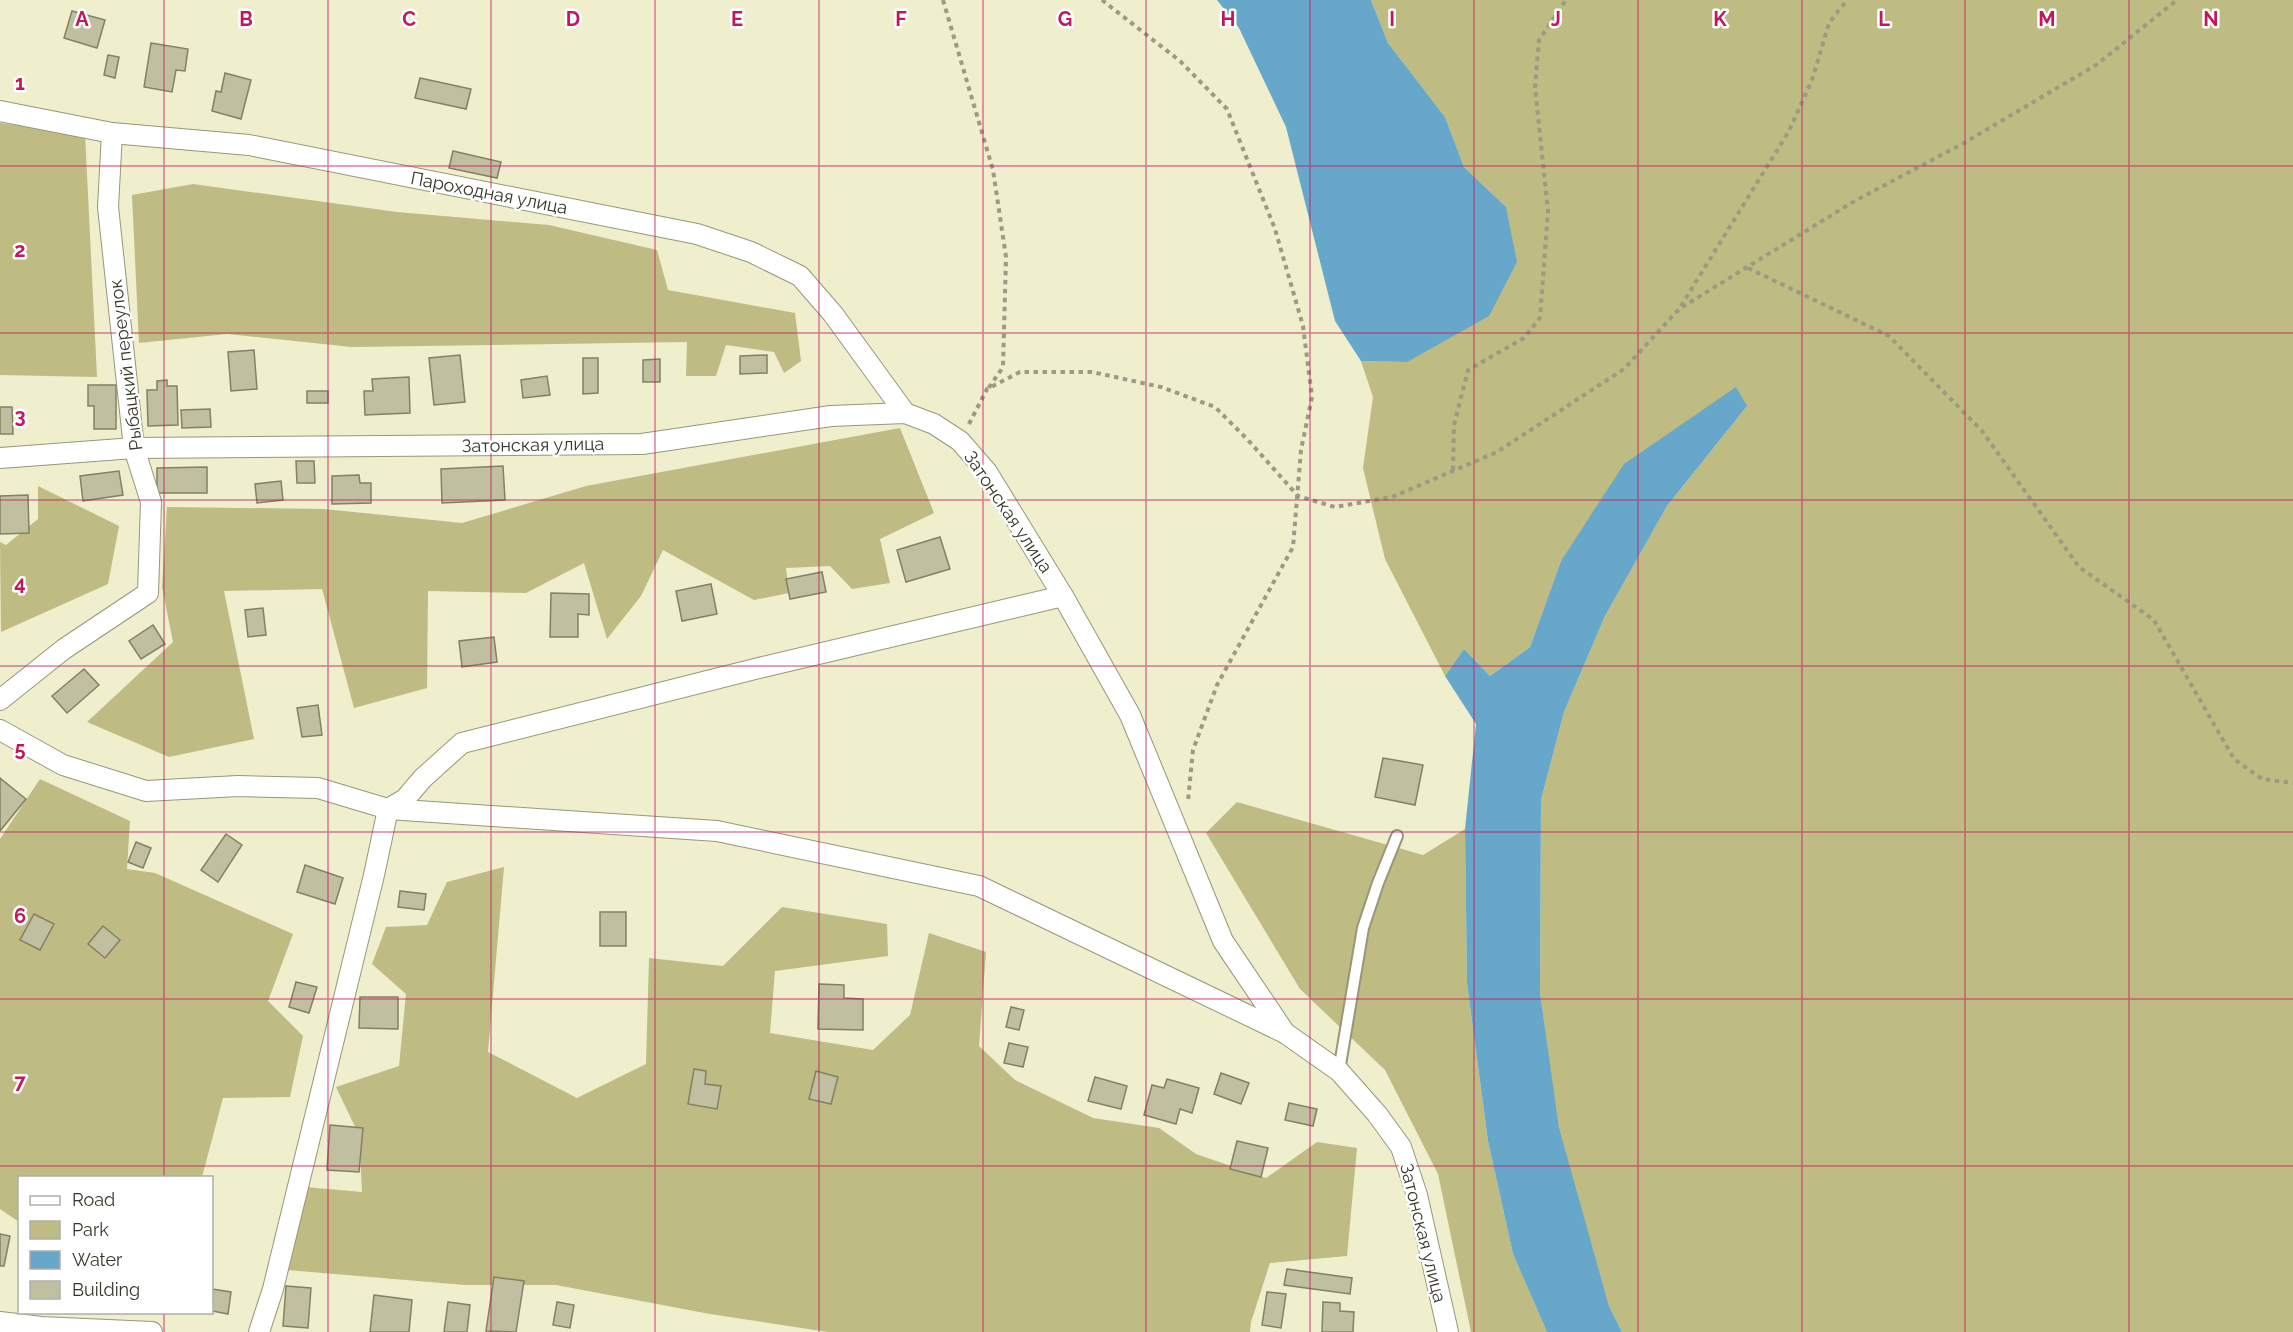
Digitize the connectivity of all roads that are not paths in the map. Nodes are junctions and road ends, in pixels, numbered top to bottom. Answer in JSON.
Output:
{"nodes":[{"id":1,"x":0,"y":111,"type":"edge"},
{"id":2,"x":112,"y":134,"type":"junction"},
{"id":3,"x":905,"y":413,"type":"junction"},
{"id":4,"x":134,"y":448,"type":"junction"},
{"id":5,"x":0,"y":458,"type":"edge"},
{"id":6,"x":1063,"y":596,"type":"junction"},
{"id":7,"x":0,"y":700,"type":"edge"},
{"id":8,"x":0,"y":730,"type":"edge"},
{"id":9,"x":388,"y":809,"type":"junction"},
{"id":10,"x":1397,"y":836,"type":"dead end"},
{"id":11,"x":1286,"y":1033,"type":"junction"},
{"id":12,"x":1339,"y":1071,"type":"junction"},
{"id":13,"x":0,"y":1322,"type":"edge"},
{"id":14,"x":157,"y":1332,"type":"edge"},
{"id":15,"x":259,"y":1332,"type":"edge"},
{"id":16,"x":1448,"y":1332,"type":"edge"}],
"edges":[{"from":1,"to":2,"type":"street","name":"Пароходная улица"},
{"from":2,"to":3,"type":"street","name":"Пароходная улица"},
{"from":2,"to":4,"type":"street","name":"Рыбацкий переулок"},
{"from":3,"to":4,"type":"street","name":"Затонская улица"},
{"from":3,"to":6,"type":"street","name":"Затонская улица"},
{"from":4,"to":5,"type":"street","name":"Затонская улица"},
{"from":4,"to":7,"type":"street","name":"Рыбацкий переулок"},
{"from":6,"to":9,"type":"street"},
{"from":6,"to":11,"type":"street","name":"Затонская улица"},
{"from":8,"to":9,"type":"street"},
{"from":9,"to":11,"type":"street"},
{"from":9,"to":15,"type":"street"},
{"from":10,"to":12,"type":"lane"},
{"from":11,"to":12,"type":"street","name":"Затонская улица"},
{"from":12,"to":16,"type":"street","name":"Затонская улица"},
{"from":13,"to":14,"type":"street"}]}
